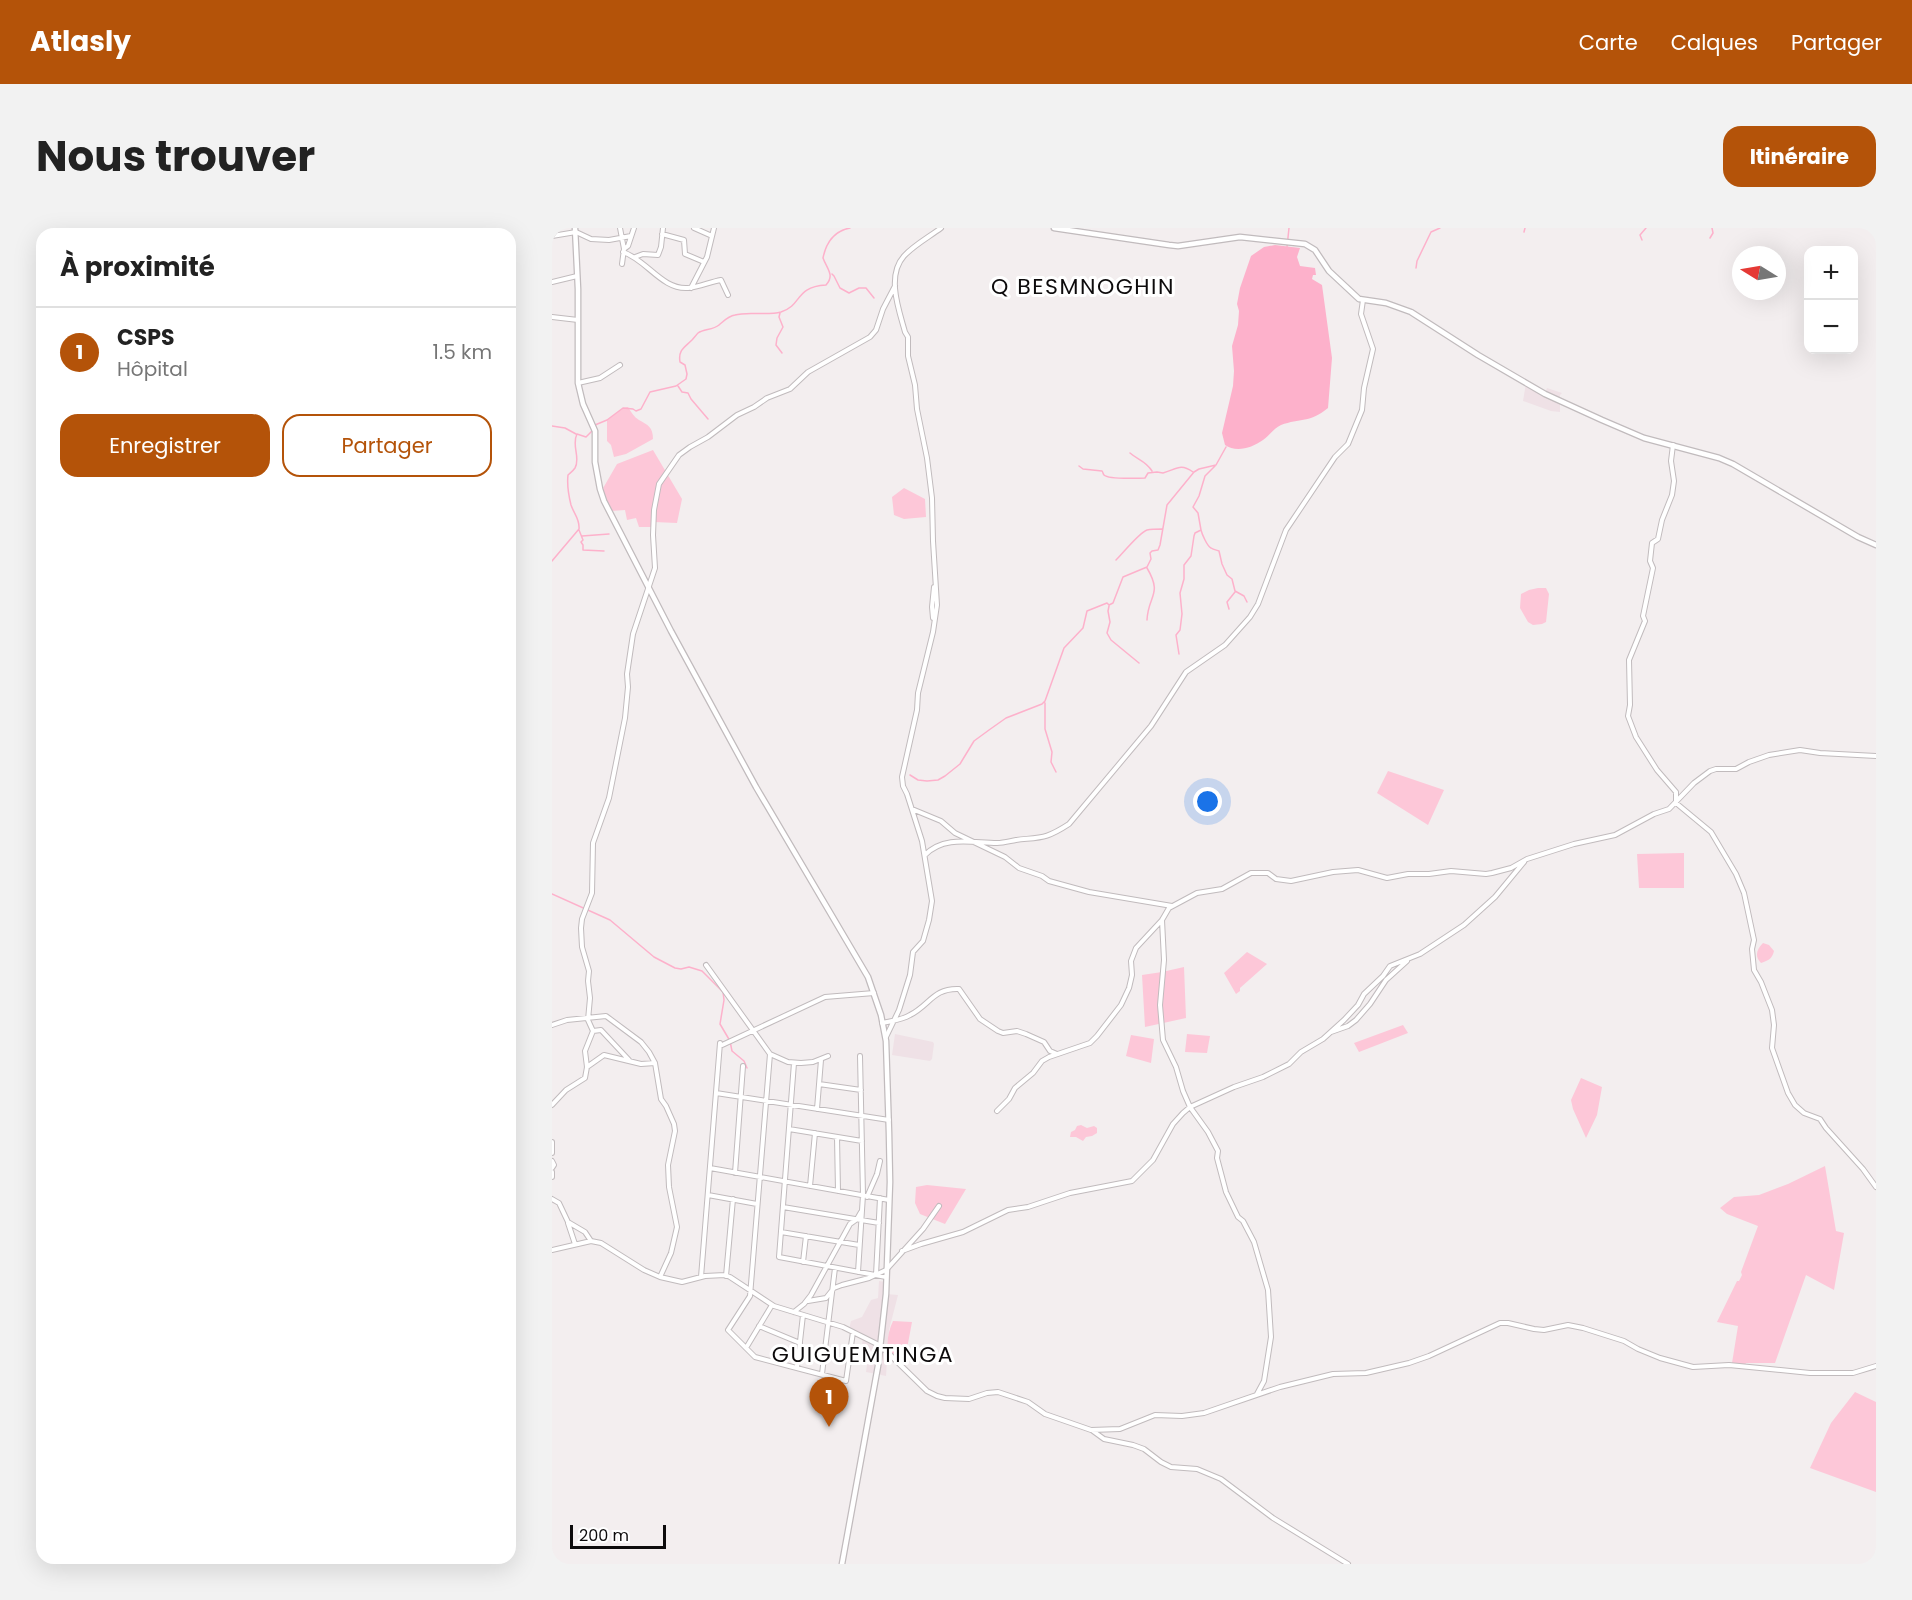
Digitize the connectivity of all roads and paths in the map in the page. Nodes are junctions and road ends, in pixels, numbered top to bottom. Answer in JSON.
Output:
{"nodes":[{"id":1,"x":620,"y":228,"type":"edge"},
{"id":2,"x":634,"y":228,"type":"edge"},
{"id":3,"x":663,"y":228,"type":"edge"},
{"id":4,"x":694,"y":228,"type":"edge"},
{"id":5,"x":714,"y":228,"type":"edge"},
{"id":6,"x":941,"y":228,"type":"edge"},
{"id":7,"x":1054,"y":228,"type":"edge"},
{"id":8,"x":575,"y":230,"type":"edge"},
{"id":9,"x":662,"y":234,"type":"junction"},
{"id":10,"x":552,"y":236,"type":"edge"},
{"id":11,"x":631,"y":236,"type":"junction"},
{"id":12,"x":712,"y":236,"type":"junction"},
{"id":13,"x":621,"y":238,"type":"junction"},
{"id":14,"x":623,"y":250,"type":"junction"},
{"id":15,"x":635,"y":257,"type":"junction"},
{"id":16,"x":704,"y":262,"type":"junction"},
{"id":17,"x":622,"y":264,"type":"dead end"},
{"id":18,"x":578,"y":276,"type":"junction"},
{"id":19,"x":552,"y":282,"type":"edge"},
{"id":20,"x":895,"y":286,"type":"junction"},
{"id":21,"x":691,"y":288,"type":"junction"},
{"id":22,"x":728,"y":295,"type":"dead end"},
{"id":23,"x":1363,"y":300,"type":"junction"},
{"id":24,"x":552,"y":317,"type":"edge"},
{"id":25,"x":578,"y":320,"type":"junction"},
{"id":26,"x":620,"y":365,"type":"dead end"},
{"id":27,"x":578,"y":383,"type":"junction"},
{"id":28,"x":1673,"y":445,"type":"junction"},
{"id":29,"x":1876,"y":545,"type":"edge"},
{"id":30,"x":649,"y":588,"type":"junction"},
{"id":31,"x":1876,"y":756,"type":"edge"},
{"id":32,"x":1676,"y":803,"type":"junction"},
{"id":33,"x":912,"y":809,"type":"junction"},
{"id":34,"x":974,"y":842,"type":"junction"},
{"id":35,"x":925,"y":856,"type":"junction"},
{"id":36,"x":1527,"y":859,"type":"junction"},
{"id":37,"x":1173,"y":906,"type":"junction"},
{"id":38,"x":1162,"y":920,"type":"junction"},
{"id":39,"x":1410,"y":958,"type":"junction"},
{"id":40,"x":706,"y":965,"type":"dead end"},
{"id":41,"x":874,"y":993,"type":"junction"},
{"id":42,"x":588,"y":1017,"type":"junction"},
{"id":43,"x":894,"y":1020,"type":"junction"},
{"id":44,"x":882,"y":1023,"type":"junction"},
{"id":45,"x":552,"y":1025,"type":"edge"},
{"id":46,"x":593,"y":1031,"type":"junction"},
{"id":47,"x":752,"y":1031,"type":"junction"},
{"id":48,"x":1329,"y":1033,"type":"junction"},
{"id":49,"x":885,"y":1041,"type":"junction"},
{"id":50,"x":770,"y":1054,"type":"junction"},
{"id":51,"x":1058,"y":1054,"type":"junction"},
{"id":52,"x":828,"y":1056,"type":"dead end"},
{"id":53,"x":860,"y":1056,"type":"dead end"},
{"id":54,"x":629,"y":1060,"type":"junction"},
{"id":55,"x":821,"y":1060,"type":"junction"},
{"id":56,"x":656,"y":1063,"type":"junction"},
{"id":57,"x":794,"y":1063,"type":"junction"},
{"id":58,"x":743,"y":1066,"type":"dead end"},
{"id":59,"x":587,"y":1067,"type":"junction"},
{"id":60,"x":819,"y":1084,"type":"junction"},
{"id":61,"x":861,"y":1090,"type":"junction"},
{"id":62,"x":716,"y":1093,"type":"junction"},
{"id":63,"x":741,"y":1097,"type":"junction"},
{"id":64,"x":766,"y":1101,"type":"junction"},
{"id":65,"x":790,"y":1105,"type":"junction"},
{"id":66,"x":552,"y":1106,"type":"edge"},
{"id":67,"x":1190,"y":1107,"type":"junction"},
{"id":68,"x":817,"y":1109,"type":"junction"},
{"id":69,"x":997,"y":1111,"type":"dead end"},
{"id":70,"x":861,"y":1116,"type":"junction"},
{"id":71,"x":889,"y":1120,"type":"junction"},
{"id":72,"x":789,"y":1129,"type":"junction"},
{"id":73,"x":815,"y":1133,"type":"junction"},
{"id":74,"x":837,"y":1137,"type":"junction"},
{"id":75,"x":862,"y":1141,"type":"junction"},
{"id":76,"x":552,"y":1142,"type":"edge"},
{"id":77,"x":552,"y":1153,"type":"edge"},
{"id":78,"x":552,"y":1161,"type":"edge"},
{"id":79,"x":880,"y":1161,"type":"dead end"},
{"id":80,"x":710,"y":1168,"type":"junction"},
{"id":81,"x":552,"y":1170,"type":"edge"},
{"id":82,"x":735,"y":1173,"type":"junction"},
{"id":83,"x":552,"y":1177,"type":"edge"},
{"id":84,"x":760,"y":1177,"type":"junction"},
{"id":85,"x":785,"y":1182,"type":"junction"},
{"id":86,"x":810,"y":1186,"type":"junction"},
{"id":87,"x":1876,"y":1186,"type":"edge"},
{"id":88,"x":838,"y":1191,"type":"junction"},
{"id":89,"x":552,"y":1193,"type":"edge"},
{"id":90,"x":708,"y":1195,"type":"junction"},
{"id":91,"x":865,"y":1195,"type":"junction"},
{"id":92,"x":880,"y":1198,"type":"junction"},
{"id":93,"x":554,"y":1199,"type":"edge"},
{"id":94,"x":733,"y":1199,"type":"junction"},
{"id":95,"x":889,"y":1200,"type":"junction"},
{"id":96,"x":758,"y":1203,"type":"junction"},
{"id":97,"x":939,"y":1206,"type":"dead end"},
{"id":98,"x":783,"y":1207,"type":"junction"},
{"id":99,"x":859,"y":1220,"type":"junction"},
{"id":100,"x":568,"y":1222,"type":"junction"},
{"id":101,"x":879,"y":1223,"type":"junction"},
{"id":102,"x":781,"y":1232,"type":"junction"},
{"id":103,"x":806,"y":1236,"type":"junction"},
{"id":104,"x":591,"y":1241,"type":"junction"},
{"id":105,"x":840,"y":1242,"type":"junction"},
{"id":106,"x":575,"y":1244,"type":"junction"},
{"id":107,"x":859,"y":1245,"type":"junction"},
{"id":108,"x":552,"y":1250,"type":"edge"},
{"id":109,"x":902,"y":1251,"type":"junction"},
{"id":110,"x":803,"y":1262,"type":"junction"},
{"id":111,"x":826,"y":1266,"type":"junction"},
{"id":112,"x":835,"y":1268,"type":"junction"},
{"id":113,"x":886,"y":1270,"type":"junction"},
{"id":114,"x":858,"y":1272,"type":"junction"},
{"id":115,"x":876,"y":1275,"type":"junction"},
{"id":116,"x":702,"y":1276,"type":"junction"},
{"id":117,"x":726,"y":1276,"type":"junction"},
{"id":118,"x":660,"y":1277,"type":"junction"},
{"id":119,"x":886,"y":1277,"type":"junction"},
{"id":120,"x":750,"y":1290,"type":"junction"},
{"id":121,"x":832,"y":1293,"type":"junction"},
{"id":122,"x":804,"y":1304,"type":"junction"},
{"id":123,"x":772,"y":1305,"type":"junction"},
{"id":124,"x":794,"y":1312,"type":"junction"},
{"id":125,"x":804,"y":1314,"type":"junction"},
{"id":126,"x":828,"y":1322,"type":"junction"},
{"id":127,"x":759,"y":1326,"type":"junction"},
{"id":128,"x":853,"y":1332,"type":"junction"},
{"id":129,"x":800,"y":1343,"type":"junction"},
{"id":130,"x":881,"y":1346,"type":"junction"},
{"id":131,"x":746,"y":1348,"type":"junction"},
{"id":132,"x":1876,"y":1366,"type":"edge"},
{"id":133,"x":797,"y":1368,"type":"junction"},
{"id":134,"x":822,"y":1374,"type":"junction"},
{"id":135,"x":1257,"y":1395,"type":"junction"},
{"id":136,"x":1091,"y":1430,"type":"junction"},
{"id":137,"x":842,"y":1564,"type":"edge"},
{"id":138,"x":1348,"y":1564,"type":"edge"}],
"edges":[{"from":1,"to":13,"type":"street"},
{"from":2,"to":11,"type":"street"},
{"from":3,"to":9,"type":"street"},
{"from":4,"to":12,"type":"street"},
{"from":5,"to":12,"type":"street"},
{"from":6,"to":20,"type":"street"},
{"from":7,"to":23,"type":"street"},
{"from":8,"to":10,"type":"street"},
{"from":8,"to":13,"type":"street"},
{"from":8,"to":18,"type":"street"},
{"from":9,"to":15,"type":"street"},
{"from":9,"to":16,"type":"street"},
{"from":11,"to":13,"type":"street"},
{"from":11,"to":14,"type":"street"},
{"from":12,"to":16,"type":"street"},
{"from":13,"to":14,"type":"street"},
{"from":14,"to":15,"type":"street"},
{"from":14,"to":17,"type":"street"},
{"from":15,"to":21,"type":"street"},
{"from":16,"to":21,"type":"street"},
{"from":18,"to":19,"type":"street"},
{"from":18,"to":25,"type":"street"},
{"from":20,"to":30,"type":"street"},
{"from":20,"to":33,"type":"street"},
{"from":21,"to":22,"type":"street"},
{"from":23,"to":28,"type":"street"},
{"from":23,"to":34,"type":"street"},
{"from":24,"to":25,"type":"street"},
{"from":25,"to":27,"type":"street"},
{"from":26,"to":27,"type":"street"},
{"from":27,"to":30,"type":"street"},
{"from":28,"to":29,"type":"street"},
{"from":28,"to":32,"type":"street"},
{"from":30,"to":41,"type":"street"},
{"from":30,"to":42,"type":"street"},
{"from":31,"to":32,"type":"street"},
{"from":32,"to":36,"type":"street"},
{"from":32,"to":87,"type":"street"},
{"from":33,"to":34,"type":"street"},
{"from":33,"to":35,"type":"street"},
{"from":34,"to":35,"type":"street"},
{"from":34,"to":37,"type":"street"},
{"from":35,"to":43,"type":"street"},
{"from":36,"to":37,"type":"street"},
{"from":36,"to":39,"type":"street"},
{"from":37,"to":38,"type":"street"},
{"from":38,"to":51,"type":"street"},
{"from":38,"to":67,"type":"street"},
{"from":39,"to":48,"type":"street"},
{"from":39,"to":48,"type":"street"},
{"from":40,"to":47,"type":"street"},
{"from":41,"to":44,"type":"street"},
{"from":41,"to":47,"type":"street"},
{"from":42,"to":45,"type":"street"},
{"from":42,"to":46,"type":"street"},
{"from":42,"to":56,"type":"street"},
{"from":43,"to":44,"type":"street"},
{"from":43,"to":49,"type":"street"},
{"from":43,"to":51,"type":"street"},
{"from":44,"to":49,"type":"street"},
{"from":46,"to":54,"type":"street"},
{"from":46,"to":59,"type":"street"},
{"from":47,"to":50,"type":"street"},
{"from":47,"to":62,"type":"street"},
{"from":48,"to":67,"type":"street"},
{"from":49,"to":71,"type":"street"},
{"from":50,"to":57,"type":"street"},
{"from":50,"to":64,"type":"street"},
{"from":51,"to":69,"type":"street"},
{"from":52,"to":55,"type":"street"},
{"from":53,"to":61,"type":"street"},
{"from":54,"to":56,"type":"street"},
{"from":54,"to":59,"type":"street"},
{"from":55,"to":57,"type":"street"},
{"from":55,"to":60,"type":"street"},
{"from":56,"to":118,"type":"street"},
{"from":57,"to":65,"type":"street"},
{"from":58,"to":63,"type":"street"},
{"from":59,"to":66,"type":"street"},
{"from":60,"to":61,"type":"street"},
{"from":60,"to":68,"type":"street"},
{"from":61,"to":70,"type":"street"},
{"from":62,"to":63,"type":"street"},
{"from":62,"to":80,"type":"street"},
{"from":63,"to":64,"type":"street"},
{"from":63,"to":82,"type":"street"},
{"from":64,"to":65,"type":"street"},
{"from":64,"to":84,"type":"street"},
{"from":65,"to":68,"type":"street"},
{"from":65,"to":72,"type":"street"},
{"from":67,"to":109,"type":"street"},
{"from":67,"to":135,"type":"street"},
{"from":68,"to":70,"type":"street"},
{"from":70,"to":71,"type":"street"},
{"from":70,"to":75,"type":"street"},
{"from":71,"to":95,"type":"street"},
{"from":72,"to":73,"type":"street"},
{"from":72,"to":85,"type":"street"},
{"from":73,"to":74,"type":"street"},
{"from":73,"to":86,"type":"street"},
{"from":74,"to":75,"type":"street"},
{"from":74,"to":88,"type":"street"},
{"from":75,"to":91,"type":"street"},
{"from":76,"to":77,"type":"street"},
{"from":78,"to":81,"type":"street"},
{"from":79,"to":91,"type":"street"},
{"from":80,"to":82,"type":"street"},
{"from":80,"to":90,"type":"street"},
{"from":81,"to":83,"type":"street"},
{"from":82,"to":84,"type":"street"},
{"from":84,"to":85,"type":"street"},
{"from":84,"to":96,"type":"street"},
{"from":85,"to":86,"type":"street"},
{"from":85,"to":98,"type":"street"},
{"from":86,"to":88,"type":"street"},
{"from":88,"to":91,"type":"street"},
{"from":89,"to":93,"type":"street"},
{"from":90,"to":94,"type":"street"},
{"from":90,"to":116,"type":"street"},
{"from":91,"to":92,"type":"street"},
{"from":91,"to":99,"type":"street"},
{"from":92,"to":95,"type":"street"},
{"from":92,"to":101,"type":"street"},
{"from":93,"to":100,"type":"street"},
{"from":94,"to":96,"type":"street"},
{"from":94,"to":117,"type":"street"},
{"from":95,"to":113,"type":"street"},
{"from":96,"to":120,"type":"street"},
{"from":97,"to":109,"type":"street"},
{"from":98,"to":99,"type":"street"},
{"from":98,"to":102,"type":"street"},
{"from":99,"to":101,"type":"street"},
{"from":99,"to":105,"type":"street"},
{"from":99,"to":107,"type":"street"},
{"from":100,"to":104,"type":"street"},
{"from":100,"to":106,"type":"street"},
{"from":101,"to":115,"type":"street"},
{"from":102,"to":103,"type":"street"},
{"from":102,"to":110,"type":"street"},
{"from":103,"to":105,"type":"street"},
{"from":103,"to":110,"type":"street"},
{"from":104,"to":106,"type":"street"},
{"from":104,"to":118,"type":"street"},
{"from":105,"to":107,"type":"street"},
{"from":105,"to":111,"type":"street"},
{"from":106,"to":108,"type":"street"},
{"from":107,"to":114,"type":"street"},
{"from":109,"to":113,"type":"street"},
{"from":110,"to":111,"type":"street"},
{"from":111,"to":112,"type":"street"},
{"from":111,"to":122,"type":"street"},
{"from":112,"to":114,"type":"street"},
{"from":112,"to":121,"type":"street"},
{"from":113,"to":115,"type":"street"},
{"from":113,"to":119,"type":"street"},
{"from":114,"to":115,"type":"street"},
{"from":115,"to":119,"type":"street"},
{"from":115,"to":121,"type":"street"},
{"from":116,"to":117,"type":"street"},
{"from":116,"to":118,"type":"street"},
{"from":117,"to":120,"type":"street"},
{"from":119,"to":130,"type":"street"},
{"from":120,"to":123,"type":"street"},
{"from":120,"to":131,"type":"street"},
{"from":121,"to":122,"type":"street"},
{"from":121,"to":126,"type":"street"},
{"from":122,"to":124,"type":"street"},
{"from":123,"to":124,"type":"street"},
{"from":123,"to":127,"type":"street"},
{"from":124,"to":125,"type":"street"},
{"from":125,"to":126,"type":"street"},
{"from":125,"to":129,"type":"street"},
{"from":126,"to":128,"type":"street"},
{"from":126,"to":134,"type":"street"},
{"from":127,"to":129,"type":"street"},
{"from":127,"to":131,"type":"street"},
{"from":128,"to":130,"type":"street"},
{"from":128,"to":134,"type":"street"},
{"from":129,"to":133,"type":"street"},
{"from":130,"to":136,"type":"street"},
{"from":130,"to":137,"type":"street"},
{"from":131,"to":133,"type":"street"},
{"from":132,"to":135,"type":"street"},
{"from":133,"to":134,"type":"street"},
{"from":135,"to":136,"type":"street"},
{"from":136,"to":138,"type":"street"}]}
